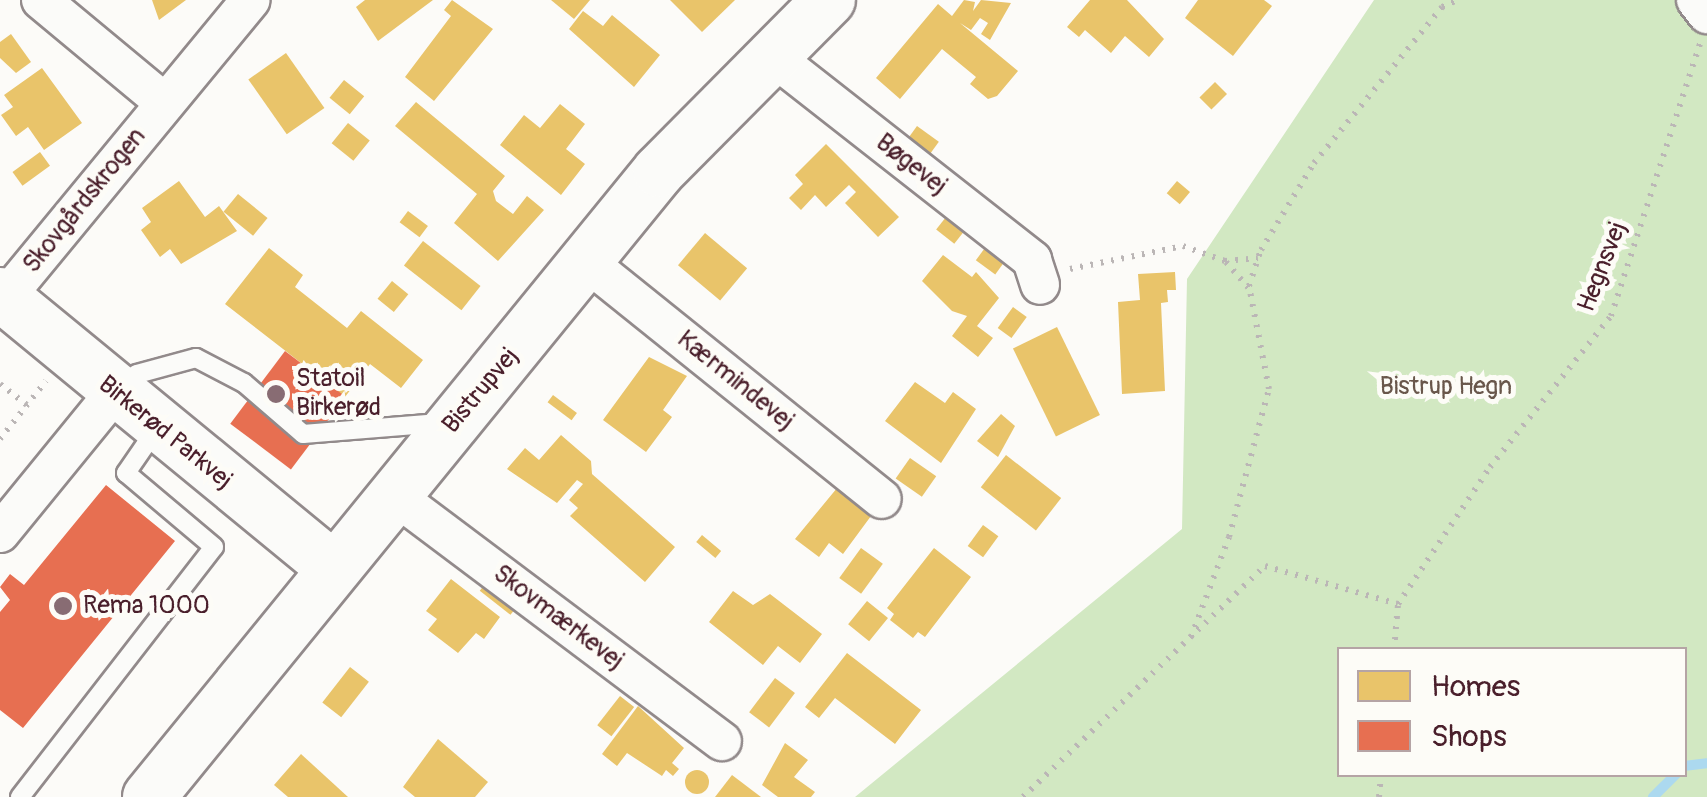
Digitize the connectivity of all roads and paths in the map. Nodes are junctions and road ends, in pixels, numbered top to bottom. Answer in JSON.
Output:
{"nodes":[{"id":1,"x":42,"y":0,"type":"edge"},
{"id":2,"x":251,"y":0,"type":"edge"},
{"id":3,"x":829,"y":0,"type":"edge"},
{"id":4,"x":1458,"y":0,"type":"edge"},
{"id":5,"x":1696,"y":0,"type":"edge"},
{"id":6,"x":1707,"y":14,"type":"edge"},
{"id":7,"x":1707,"y":23,"type":"edge"},
{"id":8,"x":771,"y":55,"type":"junction"},
{"id":9,"x":165,"y":103,"type":"junction"},
{"id":10,"x":1258,"y":258,"type":"junction"},
{"id":11,"x":587,"y":262,"type":"junction"},
{"id":12,"x":1225,"y":262,"type":"junction"},
{"id":13,"x":1038,"y":279,"type":"joint"},
{"id":14,"x":1250,"y":290,"type":"junction"},
{"id":15,"x":2,"y":296,"type":"edge"},
{"id":16,"x":68,"y":353,"type":"junction"},
{"id":17,"x":0,"y":384,"type":"edge"},
{"id":18,"x":114,"y":393,"type":"junction"},
{"id":19,"x":27,"y":405,"type":"junction"},
{"id":20,"x":455,"y":422,"type":"junction"},
{"id":21,"x":157,"y":428,"type":"junction"},
{"id":22,"x":0,"y":439,"type":"edge"},
{"id":23,"x":394,"y":496,"type":"junction"},
{"id":24,"x":882,"y":499,"type":"dead end"},
{"id":25,"x":8,"y":512,"type":"edge"},
{"id":26,"x":333,"y":568,"type":"junction"},
{"id":27,"x":1398,"y":604,"type":"junction"},
{"id":28,"x":1191,"y":637,"type":"junction"},
{"id":29,"x":1394,"y":647,"type":"edge"},
{"id":30,"x":722,"y":741,"type":"dead end"},
{"id":31,"x":20,"y":797,"type":"edge"},
{"id":32,"x":149,"y":797,"type":"edge"},
{"id":33,"x":1024,"y":797,"type":"edge"}],
"edges":[{"from":1,"to":9,"type":"street","name":"Skovgårdskrogen"},
{"from":2,"to":9,"type":"street","name":"Skovgårdskrogen"},
{"from":3,"to":8,"type":"main road","name":"Bistrupvej"},
{"from":4,"to":10,"type":"path"},
{"from":5,"to":6,"type":"street"},
{"from":7,"to":27,"type":"path","name":"Hegnsvej"},
{"from":8,"to":11,"type":"main road","name":"Bistrupvej"},
{"from":8,"to":13,"type":"street","name":"Bøgevej"},
{"from":9,"to":15,"type":"street","name":"Skovgårdskrogen"},
{"from":10,"to":12,"type":"path"},
{"from":10,"to":14,"type":"path"},
{"from":11,"to":20,"type":"main road","name":"Bistrupvej"},
{"from":11,"to":24,"type":"street","name":"Kærmindevej"},
{"from":12,"to":13,"type":"path"},
{"from":12,"to":14,"type":"path"},
{"from":14,"to":28,"type":"path"},
{"from":15,"to":16,"type":"main road","name":"Birkerød Parkvej"},
{"from":16,"to":18,"type":"main road","name":"Birkerød Parkvej"},
{"from":16,"to":19,"type":"path"},
{"from":17,"to":19,"type":"path"},
{"from":18,"to":20,"type":"lane"},
{"from":18,"to":21,"type":"main road","name":"Birkerød Parkvej"},
{"from":18,"to":25,"type":"street"},
{"from":19,"to":22,"type":"path"},
{"from":20,"to":23,"type":"main road","name":"Bistrupvej"},
{"from":21,"to":26,"type":"main road","name":"Birkerød Parkvej"},
{"from":21,"to":31,"type":"lane"},
{"from":23,"to":26,"type":"main road","name":"Bistrupvej"},
{"from":23,"to":30,"type":"street","name":"Skovmærkevej"},
{"from":26,"to":32,"type":"main road","name":"Bistrupvej"},
{"from":27,"to":28,"type":"path"},
{"from":27,"to":29,"type":"path","name":"Hegnsvej"},
{"from":28,"to":33,"type":"path"}]}
